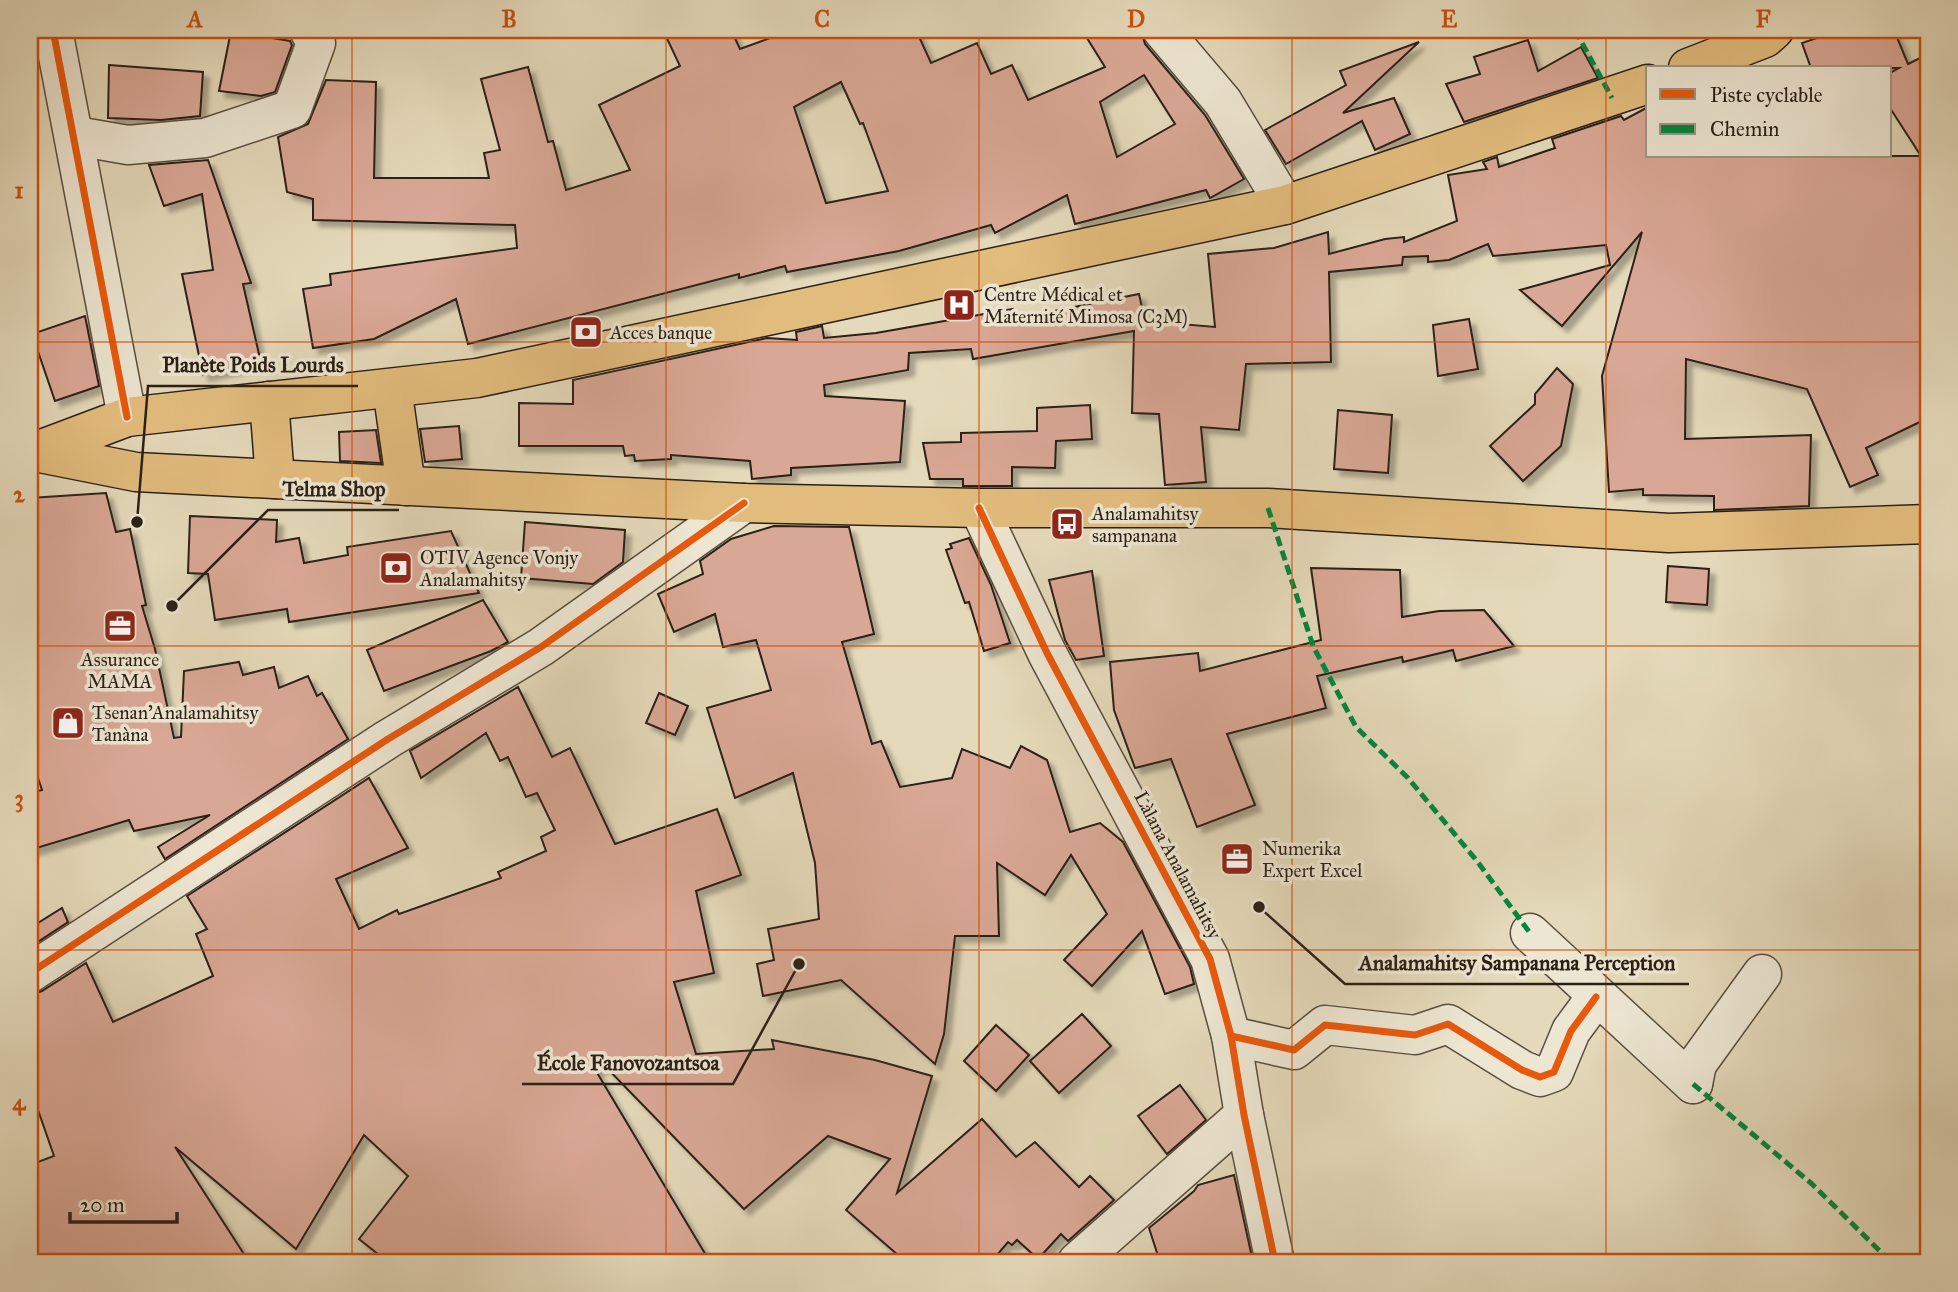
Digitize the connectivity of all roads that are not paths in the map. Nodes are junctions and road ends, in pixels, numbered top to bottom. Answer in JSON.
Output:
{"nodes":[{"id":1,"x":53,"y":30,"type":"edge"},
{"id":2,"x":309,"y":30,"type":"edge"},
{"id":3,"x":1162,"y":30,"type":"edge"},
{"id":4,"x":1777,"y":32,"type":"edge"},
{"id":5,"x":1693,"y":66,"type":"edge"},
{"id":6,"x":1646,"y":85,"type":"edge"},
{"id":7,"x":76,"y":136,"type":"junction"},
{"id":8,"x":1284,"y":205,"type":"junction"},
{"id":9,"x":392,"y":388,"type":"junction"},
{"id":10,"x":269,"y":401,"type":"junction"},
{"id":11,"x":127,"y":417,"type":"junction"},
{"id":12,"x":33,"y":452,"type":"edge"},
{"id":13,"x":136,"y":472,"type":"junction"},
{"id":14,"x":275,"y":479,"type":"junction"},
{"id":15,"x":406,"y":486,"type":"junction"},
{"id":16,"x":744,"y":503,"type":"junction"},
{"id":17,"x":979,"y":508,"type":"junction"},
{"id":18,"x":1928,"y":524,"type":"edge"},
{"id":19,"x":1530,"y":933,"type":"dead end"},
{"id":20,"x":30,"y":973,"type":"edge"},
{"id":21,"x":1762,"y":974,"type":"dead end"},
{"id":22,"x":1596,"y":997,"type":"junction"},
{"id":23,"x":1231,"y":1036,"type":"junction"},
{"id":24,"x":1244,"y":1115,"type":"junction"},
{"id":25,"x":1077,"y":1262,"type":"edge"},
{"id":26,"x":1275,"y":1262,"type":"edge"}],
"edges":[{"from":1,"to":7,"type":"street"},
{"from":2,"to":7,"type":"street"},
{"from":3,"to":8,"type":"street"},
{"from":4,"to":5,"type":"main road"},
{"from":6,"to":8,"type":"main road"},
{"from":7,"to":11,"type":"street"},
{"from":8,"to":9,"type":"main road"},
{"from":9,"to":10,"type":"main road"},
{"from":9,"to":15,"type":"main road"},
{"from":10,"to":11,"type":"main road"},
{"from":10,"to":14,"type":"main road"},
{"from":11,"to":12,"type":"main road"},
{"from":11,"to":13,"type":"main road"},
{"from":12,"to":13,"type":"main road"},
{"from":13,"to":14,"type":"main road"},
{"from":14,"to":15,"type":"main road"},
{"from":15,"to":16,"type":"main road"},
{"from":16,"to":17,"type":"main road"},
{"from":16,"to":20,"type":"street"},
{"from":17,"to":18,"type":"main road"},
{"from":17,"to":23,"type":"street","name":"Làlana Analamahitsy"},
{"from":19,"to":22,"type":"street"},
{"from":21,"to":22,"type":"street"},
{"from":22,"to":23,"type":"street"},
{"from":23,"to":24,"type":"street","name":"Làlana Analamahitsy"},
{"from":24,"to":25,"type":"street"},
{"from":24,"to":26,"type":"street","name":"Làlana Analamahitsy"}]}
